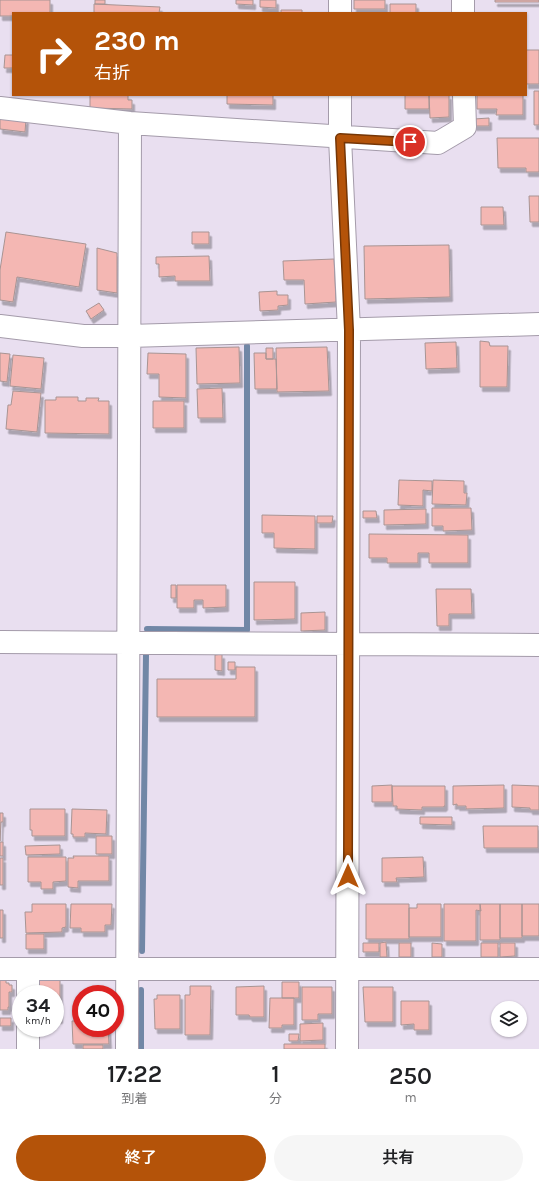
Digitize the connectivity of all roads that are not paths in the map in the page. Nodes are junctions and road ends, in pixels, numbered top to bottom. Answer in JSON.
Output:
{"nodes":[{"id":1,"x":340,"y":0,"type":"edge"},
{"id":2,"x":463,"y":0,"type":"edge"},
{"id":3,"x":340,"y":12,"type":"edge"},
{"id":4,"x":463,"y":12,"type":"edge"},
{"id":5,"x":340,"y":96,"type":"edge"},
{"id":6,"x":464,"y":96,"type":"edge"},
{"id":7,"x":0,"y":108,"type":"edge"},
{"id":8,"x":130,"y":123,"type":"junction"},
{"id":9,"x":340,"y":138,"type":"junction"},
{"id":10,"x":539,"y":324,"type":"edge"},
{"id":11,"x":0,"y":326,"type":"edge"},
{"id":12,"x":349,"y":330,"type":"junction"},
{"id":13,"x":129,"y":336,"type":"junction"},
{"id":14,"x":0,"y":642,"type":"edge"},
{"id":15,"x":129,"y":642,"type":"junction"},
{"id":16,"x":348,"y":644,"type":"junction"},
{"id":17,"x":539,"y":645,"type":"edge"},
{"id":18,"x":0,"y":969,"type":"edge"},
{"id":19,"x":28,"y":969,"type":"junction"},
{"id":20,"x":127,"y":969,"type":"junction"},
{"id":21,"x":347,"y":969,"type":"junction"},
{"id":22,"x":539,"y":969,"type":"edge"},
{"id":23,"x":28,"y":985,"type":"edge"},
{"id":24,"x":28,"y":1037,"type":"edge"},
{"id":25,"x":28,"y":1049,"type":"edge"},
{"id":26,"x":127,"y":1049,"type":"edge"},
{"id":27,"x":347,"y":1049,"type":"edge"}],
"edges":[{"from":1,"to":3,"type":"street"},
{"from":2,"to":4,"type":"street"},
{"from":5,"to":9,"type":"street"},
{"from":6,"to":9,"type":"street"},
{"from":7,"to":8,"type":"street"},
{"from":8,"to":9,"type":"street"},
{"from":8,"to":13,"type":"street"},
{"from":9,"to":12,"type":"street"},
{"from":10,"to":12,"type":"street"},
{"from":11,"to":13,"type":"street"},
{"from":12,"to":13,"type":"street"},
{"from":12,"to":16,"type":"street"},
{"from":13,"to":15,"type":"street"},
{"from":14,"to":15,"type":"street"},
{"from":15,"to":16,"type":"street"},
{"from":15,"to":20,"type":"street"},
{"from":16,"to":17,"type":"street"},
{"from":16,"to":21,"type":"street"},
{"from":18,"to":19,"type":"street"},
{"from":19,"to":20,"type":"street"},
{"from":19,"to":23,"type":"street"},
{"from":20,"to":21,"type":"street"},
{"from":20,"to":26,"type":"street"},
{"from":21,"to":22,"type":"street"},
{"from":21,"to":27,"type":"street"},
{"from":24,"to":25,"type":"street"}]}
